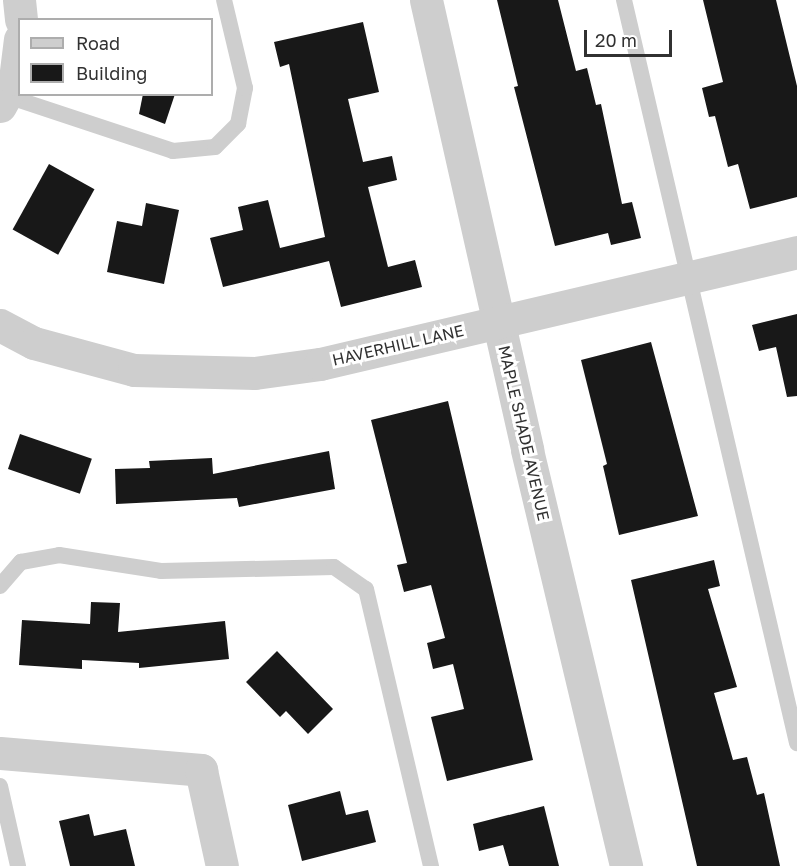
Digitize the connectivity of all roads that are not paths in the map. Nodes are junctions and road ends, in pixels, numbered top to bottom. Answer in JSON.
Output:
{"nodes":[{"id":1,"x":19,"y":0,"type":"edge"},
{"id":2,"x":224,"y":0,"type":"edge"},
{"id":3,"x":426,"y":0,"type":"edge"},
{"id":4,"x":624,"y":0,"type":"edge"},
{"id":5,"x":21,"y":18,"type":"edge"},
{"id":6,"x":18,"y":55,"type":"edge"},
{"id":7,"x":2,"y":99,"type":"edge"},
{"id":8,"x":797,"y":252,"type":"edge"},
{"id":9,"x":688,"y":277,"type":"junction"},
{"id":10,"x":499,"y":321,"type":"junction"},
{"id":11,"x":0,"y":325,"type":"edge"},
{"id":12,"x":0,"y":586,"type":"edge"},
{"id":13,"x":797,"y":743,"type":"edge"},
{"id":14,"x":0,"y":753,"type":"edge"},
{"id":15,"x":0,"y":786,"type":"edge"},
{"id":16,"x":18,"y":866,"type":"edge"},
{"id":17,"x":222,"y":866,"type":"edge"},
{"id":18,"x":431,"y":866,"type":"edge"},
{"id":19,"x":626,"y":866,"type":"edge"}],
"edges":[{"from":1,"to":5,"type":"street"},
{"from":2,"to":7,"type":"lane"},
{"from":3,"to":10,"type":"street","name":"MAPLE SHADE AVENUE"},
{"from":4,"to":9,"type":"lane"},
{"from":6,"to":7,"type":"street"},
{"from":8,"to":9,"type":"street","name":"HAVERHILL LANE"},
{"from":9,"to":10,"type":"street","name":"HAVERHILL LANE"},
{"from":9,"to":13,"type":"lane"},
{"from":10,"to":11,"type":"street","name":"HAVERHILL LANE"},
{"from":10,"to":19,"type":"street","name":"MAPLE SHADE AVENUE"},
{"from":12,"to":18,"type":"lane"},
{"from":14,"to":17,"type":"street"},
{"from":15,"to":16,"type":"lane"}]}
